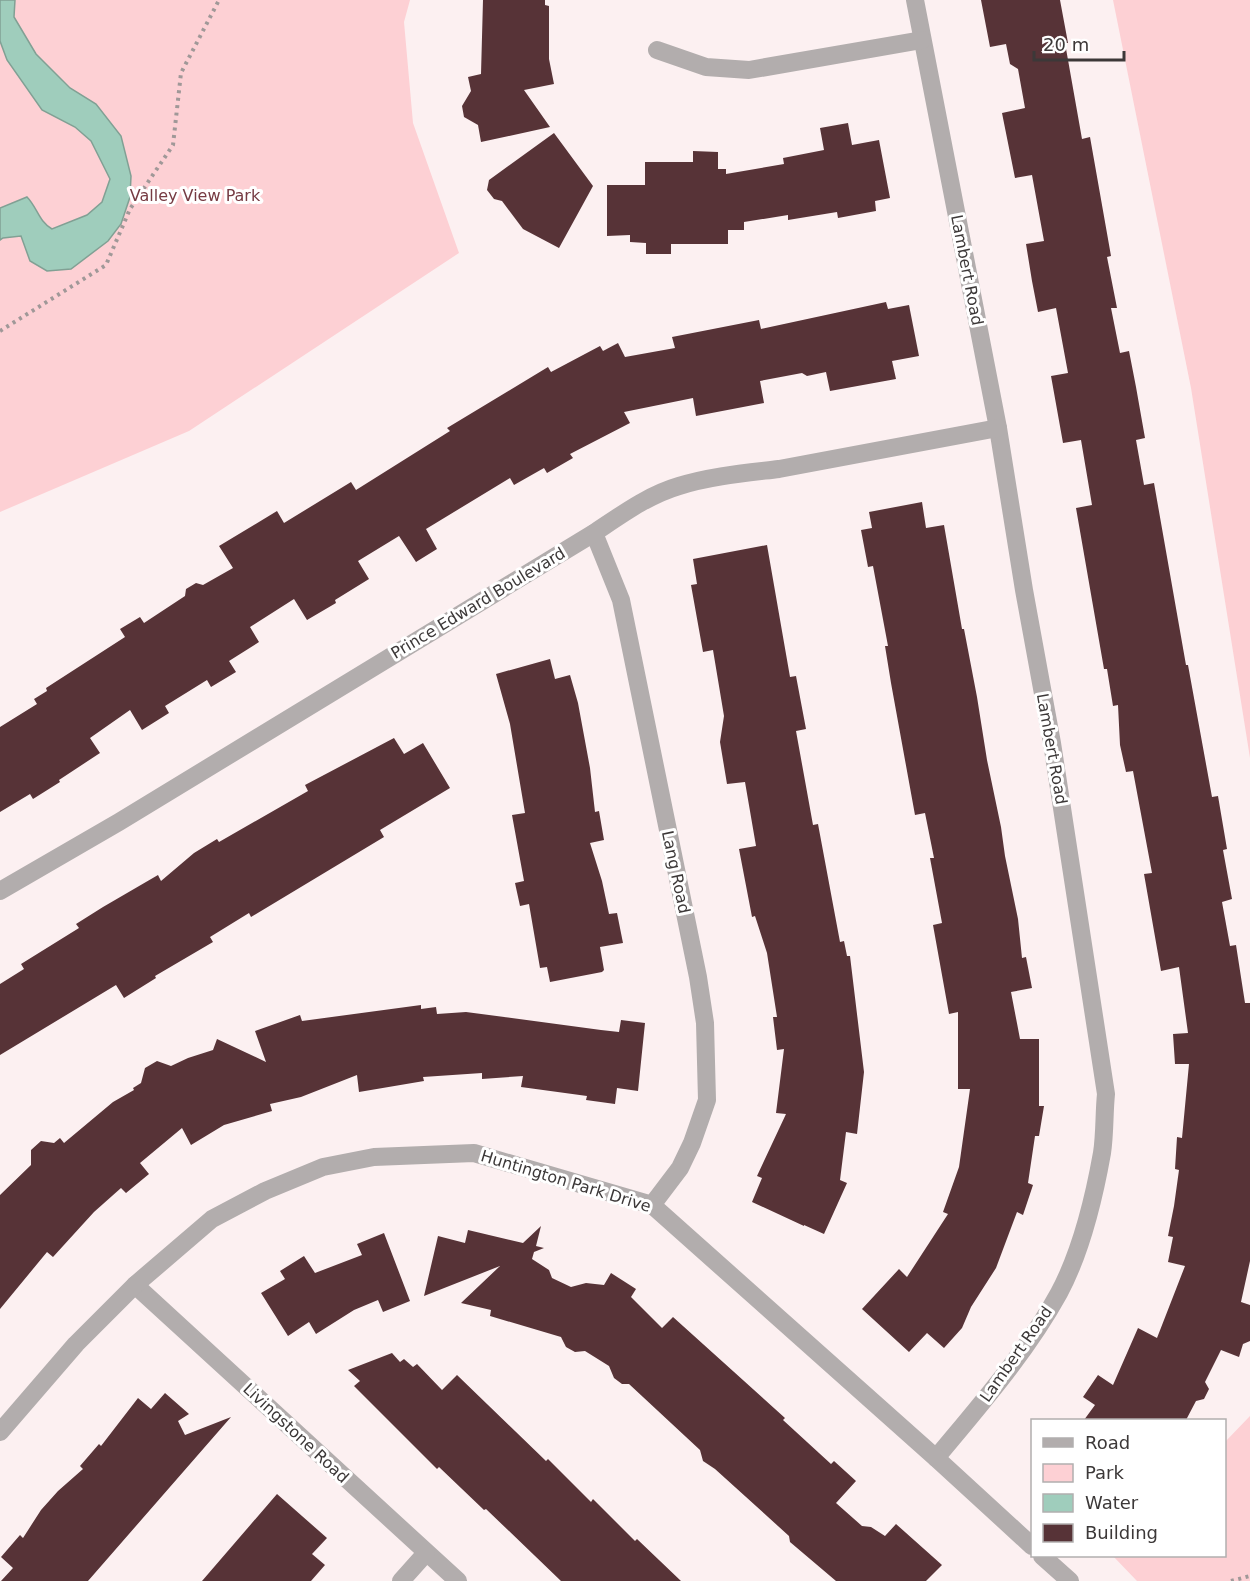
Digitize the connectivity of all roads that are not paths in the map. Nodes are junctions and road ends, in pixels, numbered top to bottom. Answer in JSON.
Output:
{"nodes":[{"id":1,"x":915,"y":0,"type":"edge"},
{"id":2,"x":922,"y":40,"type":"junction"},
{"id":3,"x":657,"y":50,"type":"dead end"},
{"id":4,"x":998,"y":428,"type":"junction"},
{"id":5,"x":594,"y":533,"type":"junction"},
{"id":6,"x":0,"y":891,"type":"edge"},
{"id":7,"x":652,"y":1205,"type":"junction"},
{"id":8,"x":135,"y":1285,"type":"junction"},
{"id":9,"x":0,"y":1432,"type":"edge"},
{"id":10,"x":936,"y":1458,"type":"junction"},
{"id":11,"x":1031,"y":1545,"type":"edge"},
{"id":12,"x":426,"y":1552,"type":"junction"},
{"id":13,"x":1043,"y":1557,"type":"edge"},
{"id":14,"x":401,"y":1581,"type":"edge"},
{"id":15,"x":458,"y":1581,"type":"edge"},
{"id":16,"x":1070,"y":1581,"type":"edge"}],
"edges":[{"from":1,"to":2,"type":"street","name":"Lambert Road"},
{"from":2,"to":3,"type":"street"},
{"from":2,"to":4,"type":"street","name":"Lambert Road"},
{"from":4,"to":5,"type":"street","name":"Prince Edward Boulevard"},
{"from":4,"to":10,"type":"street","name":"Lambert Road"},
{"from":5,"to":6,"type":"street","name":"Prince Edward Boulevard"},
{"from":5,"to":7,"type":"street","name":"Lang Road"},
{"from":7,"to":8,"type":"street","name":"Huntington Park Drive"},
{"from":7,"to":10,"type":"street","name":"Huntington Park Drive"},
{"from":8,"to":9,"type":"street","name":"Huntington Park Drive"},
{"from":8,"to":12,"type":"street","name":"Livingstone Road"},
{"from":10,"to":11,"type":"street","name":"Huntington Park Drive"},
{"from":12,"to":14,"type":"street"},
{"from":12,"to":15,"type":"street","name":"Livingstone Road"},
{"from":13,"to":16,"type":"street"}]}
